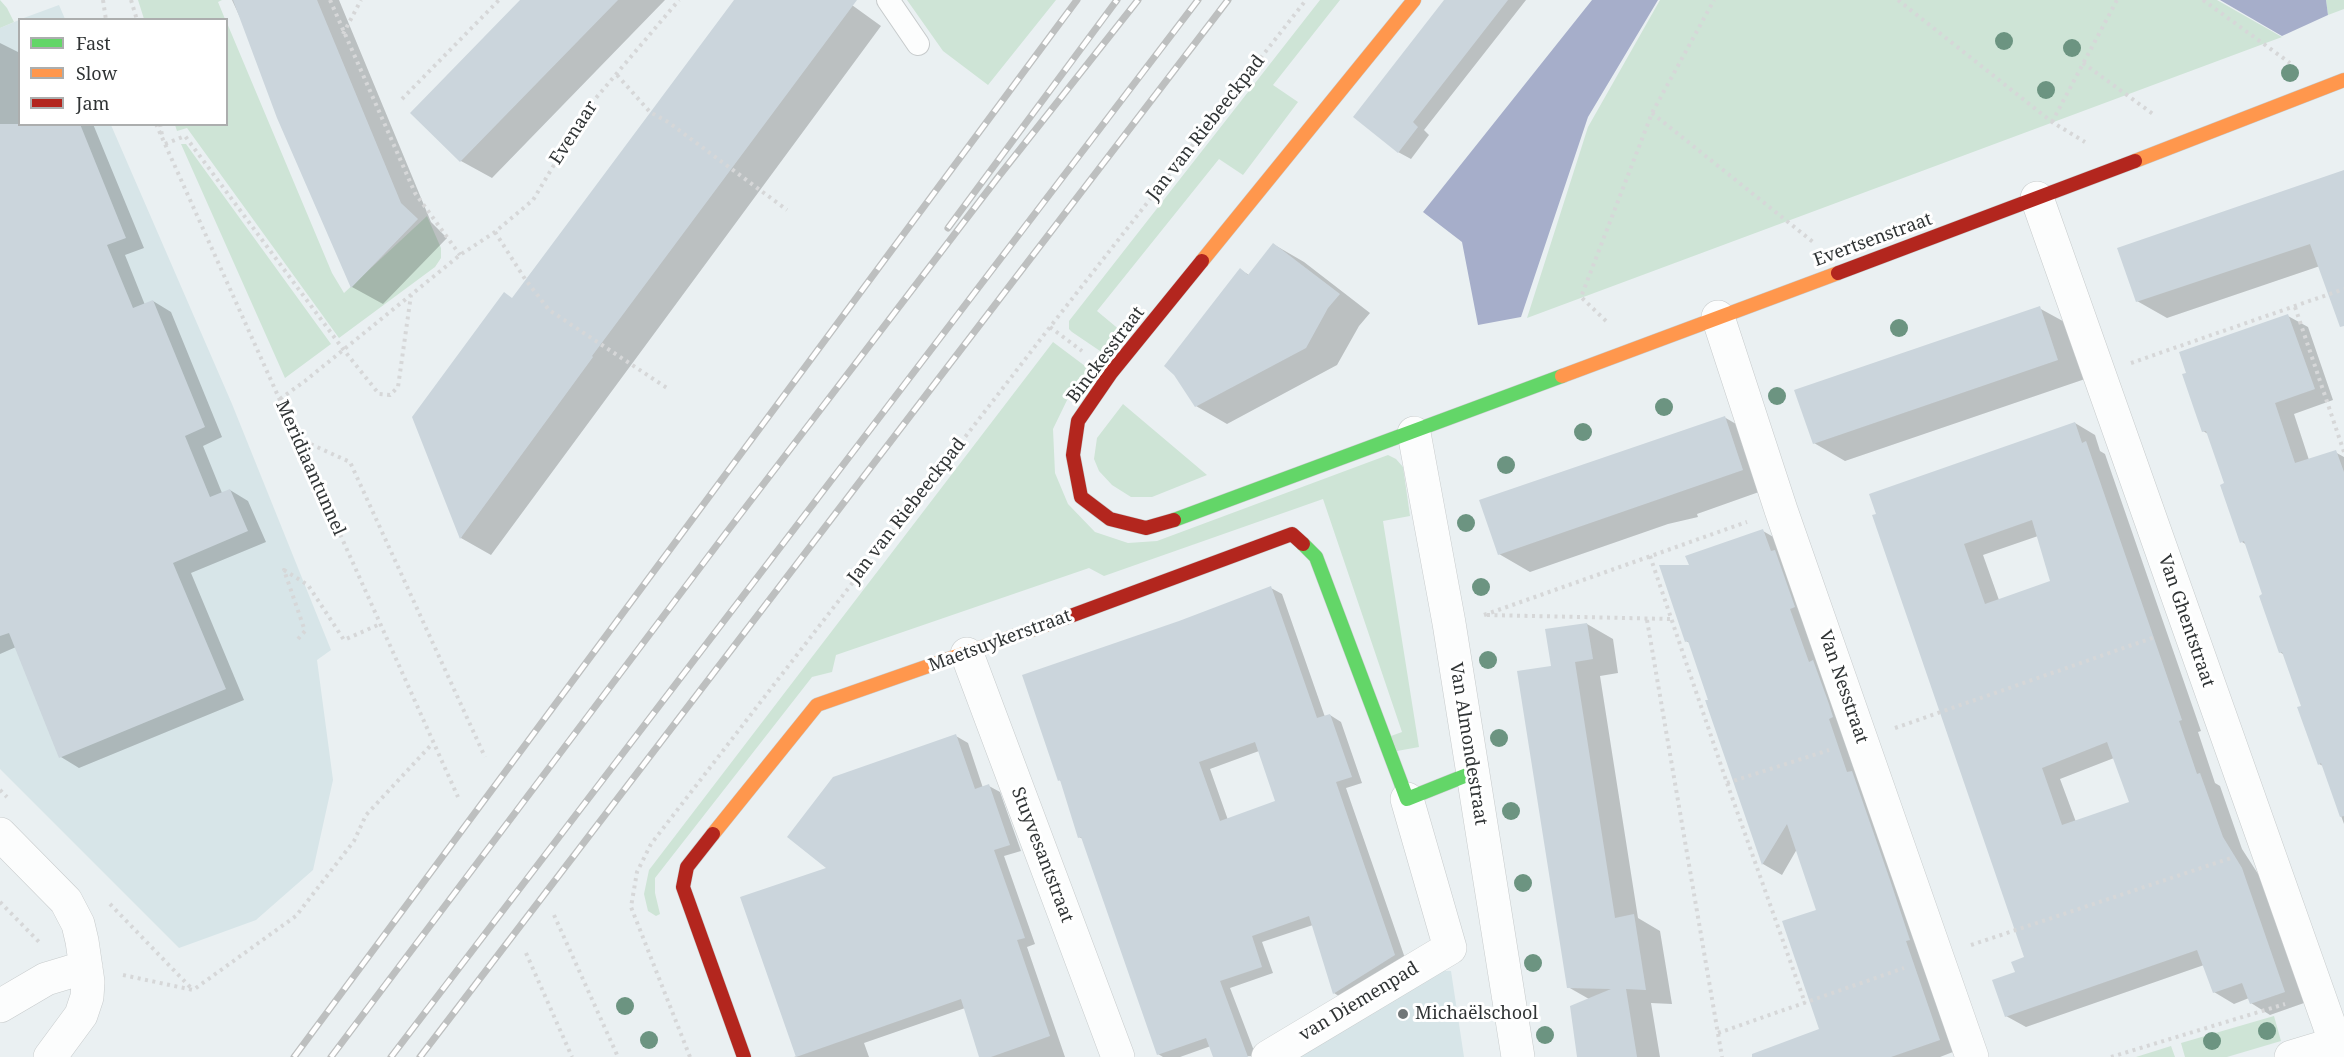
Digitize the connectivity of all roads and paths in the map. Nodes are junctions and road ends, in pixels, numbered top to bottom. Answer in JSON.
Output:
{"nodes":[{"id":1,"x":103,"y":0,"type":"edge"},
{"id":2,"x":131,"y":0,"type":"edge"},
{"id":3,"x":330,"y":0,"type":"edge"},
{"id":4,"x":361,"y":0,"type":"edge"},
{"id":5,"x":499,"y":0,"type":"edge"},
{"id":6,"x":679,"y":0,"type":"edge"},
{"id":7,"x":888,"y":0,"type":"edge"},
{"id":8,"x":1306,"y":0,"type":"edge"},
{"id":9,"x":1414,"y":0,"type":"edge"},
{"id":10,"x":1714,"y":0,"type":"edge"},
{"id":11,"x":1898,"y":0,"type":"edge"},
{"id":12,"x":2117,"y":0,"type":"edge"},
{"id":13,"x":2203,"y":0,"type":"edge"},
{"id":14,"x":106,"y":18,"type":"edge"},
{"id":15,"x":136,"y":18,"type":"edge"},
{"id":16,"x":344,"y":34,"type":"junction"},
{"id":17,"x":918,"y":44,"type":"dead end"},
{"id":18,"x":2083,"y":63,"type":"junction"},
{"id":19,"x":617,"y":75,"type":"junction"},
{"id":20,"x":2344,"y":80,"type":"edge"},
{"id":21,"x":2325,"y":88,"type":"junction"},
{"id":22,"x":402,"y":99,"type":"dead end"},
{"id":23,"x":1652,"y":113,"type":"junction"},
{"id":24,"x":2052,"y":122,"type":"junction"},
{"id":25,"x":157,"y":126,"type":"edge"},
{"id":26,"x":160,"y":126,"type":"edge"},
{"id":27,"x":163,"y":139,"type":"junction"},
{"id":28,"x":2189,"y":139,"type":"junction"},
{"id":29,"x":165,"y":144,"type":"junction"},
{"id":30,"x":2121,"y":165,"type":"junction"},
{"id":31,"x":2037,"y":198,"type":"junction"},
{"id":32,"x":787,"y":210,"type":"dead end"},
{"id":33,"x":495,"y":232,"type":"junction"},
{"id":34,"x":460,"y":255,"type":"junction"},
{"id":35,"x":1846,"y":269,"type":"junction"},
{"id":36,"x":2344,"y":289,"type":"edge"},
{"id":37,"x":411,"y":295,"type":"junction"},
{"id":38,"x":2295,"y":307,"type":"junction"},
{"id":39,"x":1718,"y":317,"type":"junction"},
{"id":40,"x":343,"y":349,"type":"junction"},
{"id":41,"x":1635,"y":349,"type":"junction"},
{"id":42,"x":2099,"y":373,"type":"junction"},
{"id":43,"x":667,"y":388,"type":"dead end"},
{"id":44,"x":280,"y":399,"type":"junction"},
{"id":45,"x":1414,"y":433,"type":"junction"},
{"id":46,"x":296,"y":438,"type":"junction"},
{"id":47,"x":2344,"y":452,"type":"edge"},
{"id":48,"x":1781,"y":510,"type":"junction"},
{"id":49,"x":1650,"y":556,"type":"junction"},
{"id":50,"x":1484,"y":615,"type":"junction"},
{"id":51,"x":1672,"y":619,"type":"junction"},
{"id":52,"x":1647,"y":620,"type":"junction"},
{"id":53,"x":1449,"y":622,"type":"junction"},
{"id":54,"x":380,"y":624,"type":"junction"},
{"id":55,"x":2188,"y":626,"type":"junction"},
{"id":56,"x":298,"y":639,"type":"dead end"},
{"id":57,"x":967,"y":654,"type":"junction"},
{"id":58,"x":1861,"y":740,"type":"junction"},
{"id":59,"x":432,"y":744,"type":"junction"},
{"id":60,"x":485,"y":756,"type":"dead end"},
{"id":61,"x":1472,"y":774,"type":"junction"},
{"id":62,"x":1726,"y":783,"type":"junction"},
{"id":63,"x":458,"y":797,"type":"dead end"},
{"id":64,"x":1407,"y":799,"type":"junction"},
{"id":65,"x":0,"y":834,"type":"edge"},
{"id":66,"x":2266,"y":846,"type":"junction"},
{"id":67,"x":0,"y":902,"type":"edge"},
{"id":68,"x":554,"y":915,"type":"dead end"},
{"id":69,"x":1450,"y":948,"type":"joint"},
{"id":70,"x":526,"y":953,"type":"dead end"},
{"id":71,"x":1937,"y":956,"type":"junction"},
{"id":72,"x":86,"y":967,"type":"junction"},
{"id":73,"x":2318,"y":994,"type":"junction"},
{"id":74,"x":1805,"y":1003,"type":"junction"},
{"id":75,"x":0,"y":1006,"type":"edge"},
{"id":76,"x":1718,"y":1033,"type":"junction"},
{"id":77,"x":2340,"y":1043,"type":"edge"},
{"id":78,"x":50,"y":1057,"type":"edge"},
{"id":79,"x":572,"y":1057,"type":"edge"},
{"id":80,"x":618,"y":1057,"type":"edge"},
{"id":81,"x":690,"y":1057,"type":"edge"},
{"id":82,"x":744,"y":1057,"type":"edge"},
{"id":83,"x":1118,"y":1057,"type":"edge"},
{"id":84,"x":1268,"y":1057,"type":"edge"},
{"id":85,"x":1518,"y":1057,"type":"edge"},
{"id":86,"x":1722,"y":1057,"type":"edge"},
{"id":87,"x":1972,"y":1057,"type":"edge"},
{"id":88,"x":2111,"y":1057,"type":"edge"},
{"id":89,"x":2291,"y":1057,"type":"edge"}],
"edges":[{"from":1,"to":14,"type":"path"},
{"from":2,"to":15,"type":"path"},
{"from":3,"to":16,"type":"path"},
{"from":4,"to":16,"type":"path"},
{"from":5,"to":22,"type":"path"},
{"from":6,"to":19,"type":"path","name":"Evenaar"},
{"from":7,"to":17,"type":"lane"},
{"from":8,"to":81,"type":"path","name":"Jan van Riebeeckpad"},
{"from":9,"to":45,"type":"street","name":"Binckesstraat"},
{"from":10,"to":23,"type":"path"},
{"from":11,"to":24,"type":"path"},
{"from":12,"to":18,"type":"path"},
{"from":13,"to":21,"type":"path"},
{"from":16,"to":34,"type":"path"},
{"from":18,"to":24,"type":"path"},
{"from":18,"to":28,"type":"path"},
{"from":19,"to":32,"type":"path"},
{"from":19,"to":33,"type":"path","name":"Evenaar"},
{"from":20,"to":21,"type":"street","name":"Evertsenstraat"},
{"from":21,"to":28,"type":"street","name":"Evertsenstraat"},
{"from":23,"to":35,"type":"path"},
{"from":23,"to":41,"type":"path"},
{"from":24,"to":30,"type":"path"},
{"from":25,"to":27,"type":"path","name":"Meridiaantunnel"},
{"from":26,"to":27,"type":"path","name":"Meridiaantunnel"},
{"from":27,"to":29,"type":"path","name":"Meridiaantunnel"},
{"from":28,"to":30,"type":"street","name":"Evertsenstraat"},
{"from":29,"to":40,"type":"path"},
{"from":29,"to":44,"type":"path","name":"Meridiaantunnel"},
{"from":30,"to":31,"type":"street","name":"Evertsenstraat"},
{"from":31,"to":35,"type":"street","name":"Evertsenstraat"},
{"from":31,"to":42,"type":"street","name":"Van Ghentstraat"},
{"from":33,"to":34,"type":"path","name":"Evenaar"},
{"from":33,"to":43,"type":"path"},
{"from":34,"to":37,"type":"path","name":"Evenaar"},
{"from":35,"to":39,"type":"street","name":"Evertsenstraat"},
{"from":36,"to":38,"type":"path"},
{"from":37,"to":40,"type":"path","name":"Evenaar"},
{"from":37,"to":40,"type":"path"},
{"from":38,"to":42,"type":"path"},
{"from":38,"to":47,"type":"path"},
{"from":39,"to":41,"type":"street","name":"Evertsenstraat"},
{"from":39,"to":48,"type":"street","name":"Van Nesstraat"},
{"from":40,"to":44,"type":"path","name":"Evenaar"},
{"from":41,"to":45,"type":"street","name":"Evertsenstraat"},
{"from":42,"to":55,"type":"street","name":"Van Ghentstraat"},
{"from":44,"to":46,"type":"path","name":"Meridiaantunnel"},
{"from":45,"to":53,"type":"street","name":"Van Almondestraat"},
{"from":46,"to":54,"type":"path","name":"Meridiaantunnel"},
{"from":46,"to":60,"type":"path"},
{"from":48,"to":49,"type":"path"},
{"from":48,"to":58,"type":"street","name":"Van Nesstraat"},
{"from":49,"to":50,"type":"path"},
{"from":49,"to":51,"type":"path"},
{"from":50,"to":52,"type":"path"},
{"from":50,"to":53,"type":"path"},
{"from":51,"to":52,"type":"path"},
{"from":51,"to":62,"type":"path"},
{"from":52,"to":76,"type":"path"},
{"from":53,"to":61,"type":"street","name":"Van Almondestraat"},
{"from":54,"to":56,"type":"path"},
{"from":54,"to":59,"type":"path","name":"Meridiaantunnel"},
{"from":55,"to":58,"type":"path"},
{"from":55,"to":66,"type":"street","name":"Van Ghentstraat"},
{"from":57,"to":64,"type":"street","name":"Maetsuykerstraat"},
{"from":57,"to":82,"type":"street","name":"Maetsuykerstraat"},
{"from":57,"to":83,"type":"street","name":"Stuyvesantstraat"},
{"from":58,"to":62,"type":"path"},
{"from":58,"to":71,"type":"street","name":"Van Nesstraat"},
{"from":59,"to":63,"type":"path","name":"Meridiaantunnel"},
{"from":59,"to":72,"type":"path"},
{"from":61,"to":64,"type":"street"},
{"from":61,"to":85,"type":"street","name":"Van Almondestraat"},
{"from":62,"to":74,"type":"path"},
{"from":64,"to":69,"type":"street","name":"Maetsuykerstraat"},
{"from":65,"to":72,"type":"street"},
{"from":66,"to":71,"type":"path"},
{"from":66,"to":73,"type":"street","name":"Van Ghentstraat"},
{"from":67,"to":72,"type":"path"},
{"from":68,"to":80,"type":"path"},
{"from":69,"to":84,"type":"street","name":"van Diemenpad"},
{"from":70,"to":79,"type":"path"},
{"from":71,"to":74,"type":"path"},
{"from":71,"to":87,"type":"street","name":"Van Nesstraat"},
{"from":72,"to":75,"type":"street"},
{"from":72,"to":78,"type":"street"},
{"from":73,"to":77,"type":"street","name":"Van Ghentstraat"},
{"from":73,"to":88,"type":"path"},
{"from":74,"to":76,"type":"path"},
{"from":76,"to":86,"type":"path"},
{"from":77,"to":89,"type":"street"}]}
